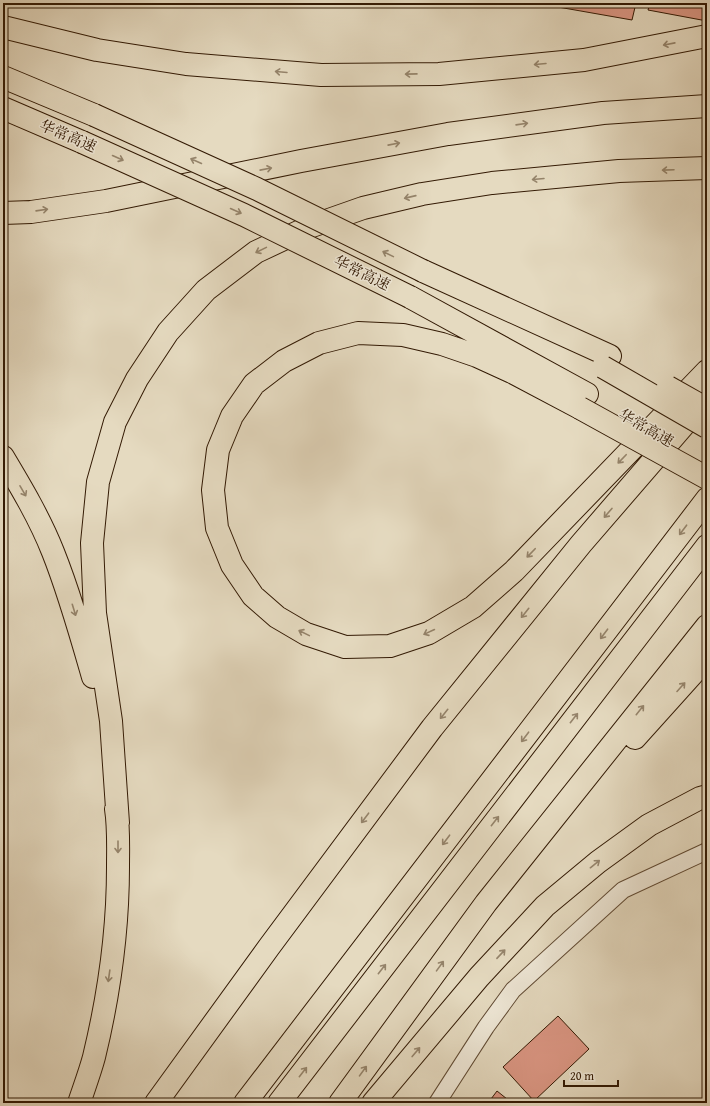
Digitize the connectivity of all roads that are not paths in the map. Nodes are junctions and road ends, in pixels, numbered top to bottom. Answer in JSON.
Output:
{"nodes":[{"id":1,"x":3,"y":27,"type":"edge"},
{"id":2,"x":707,"y":36,"type":"edge"},
{"id":3,"x":3,"y":77,"type":"edge"},
{"id":4,"x":707,"y":106,"type":"edge"},
{"id":5,"x":3,"y":108,"type":"edge"},
{"id":6,"x":707,"y":168,"type":"edge"},
{"id":7,"x":3,"y":213,"type":"edge"},
{"id":8,"x":607,"y":362,"type":"junction"},
{"id":9,"x":707,"y":371,"type":"edge"},
{"id":10,"x":707,"y":399,"type":"edge"},
{"id":11,"x":584,"y":401,"type":"junction"},
{"id":12,"x":707,"y":409,"type":"edge"},
{"id":13,"x":707,"y":427,"type":"edge"},
{"id":14,"x":3,"y":457,"type":"edge"},
{"id":15,"x":707,"y":463,"type":"edge"},
{"id":16,"x":707,"y":478,"type":"edge"},
{"id":17,"x":707,"y":499,"type":"edge"},
{"id":18,"x":707,"y":546,"type":"edge"},
{"id":19,"x":707,"y":626,"type":"edge"},
{"id":20,"x":707,"y":658,"type":"edge"},
{"id":21,"x":707,"y":796,"type":"edge"},
{"id":22,"x":118,"y":823,"type":"junction"},
{"id":23,"x":707,"y":850,"type":"edge"},
{"id":24,"x":486,"y":903,"type":"junction"},
{"id":25,"x":79,"y":1103,"type":"edge"},
{"id":26,"x":156,"y":1103,"type":"edge"},
{"id":27,"x":245,"y":1103,"type":"edge"},
{"id":28,"x":279,"y":1103,"type":"edge"},
{"id":29,"x":340,"y":1103,"type":"edge"},
{"id":30,"x":373,"y":1103,"type":"edge"},
{"id":31,"x":437,"y":1103,"type":"edge"}],
"edges":[{"from":2,"to":1,"type":"highway","one_way":true},
{"from":8,"to":3,"type":"highway","name":"华常高速","one_way":true,"bridge":true},
{"from":7,"to":4,"type":"highway","one_way":true},
{"from":5,"to":11,"type":"highway","name":"华常高速","one_way":true,"bridge":true},
{"from":6,"to":22,"type":"highway","one_way":true},
{"from":8,"to":12,"type":"highway","bridge":true},
{"from":8,"to":13,"type":"highway","name":"华常高速","bridge":true},
{"from":9,"to":11,"type":"highway","one_way":true},
{"from":10,"to":26,"type":"highway","one_way":true},
{"from":11,"to":15,"type":"highway","name":"华常高速"},
{"from":11,"to":16,"type":"highway","bridge":true},
{"from":14,"to":22,"type":"highway","one_way":true},
{"from":17,"to":27,"type":"highway","one_way":true},
{"from":28,"to":18,"type":"highway","one_way":true},
{"from":24,"to":19,"type":"highway","one_way":true},
{"from":24,"to":20,"type":"highway","one_way":true},
{"from":30,"to":21,"type":"highway","one_way":true},
{"from":22,"to":25,"type":"highway","one_way":true},
{"from":23,"to":31,"type":"street"},
{"from":29,"to":24,"type":"highway","one_way":true}]}
